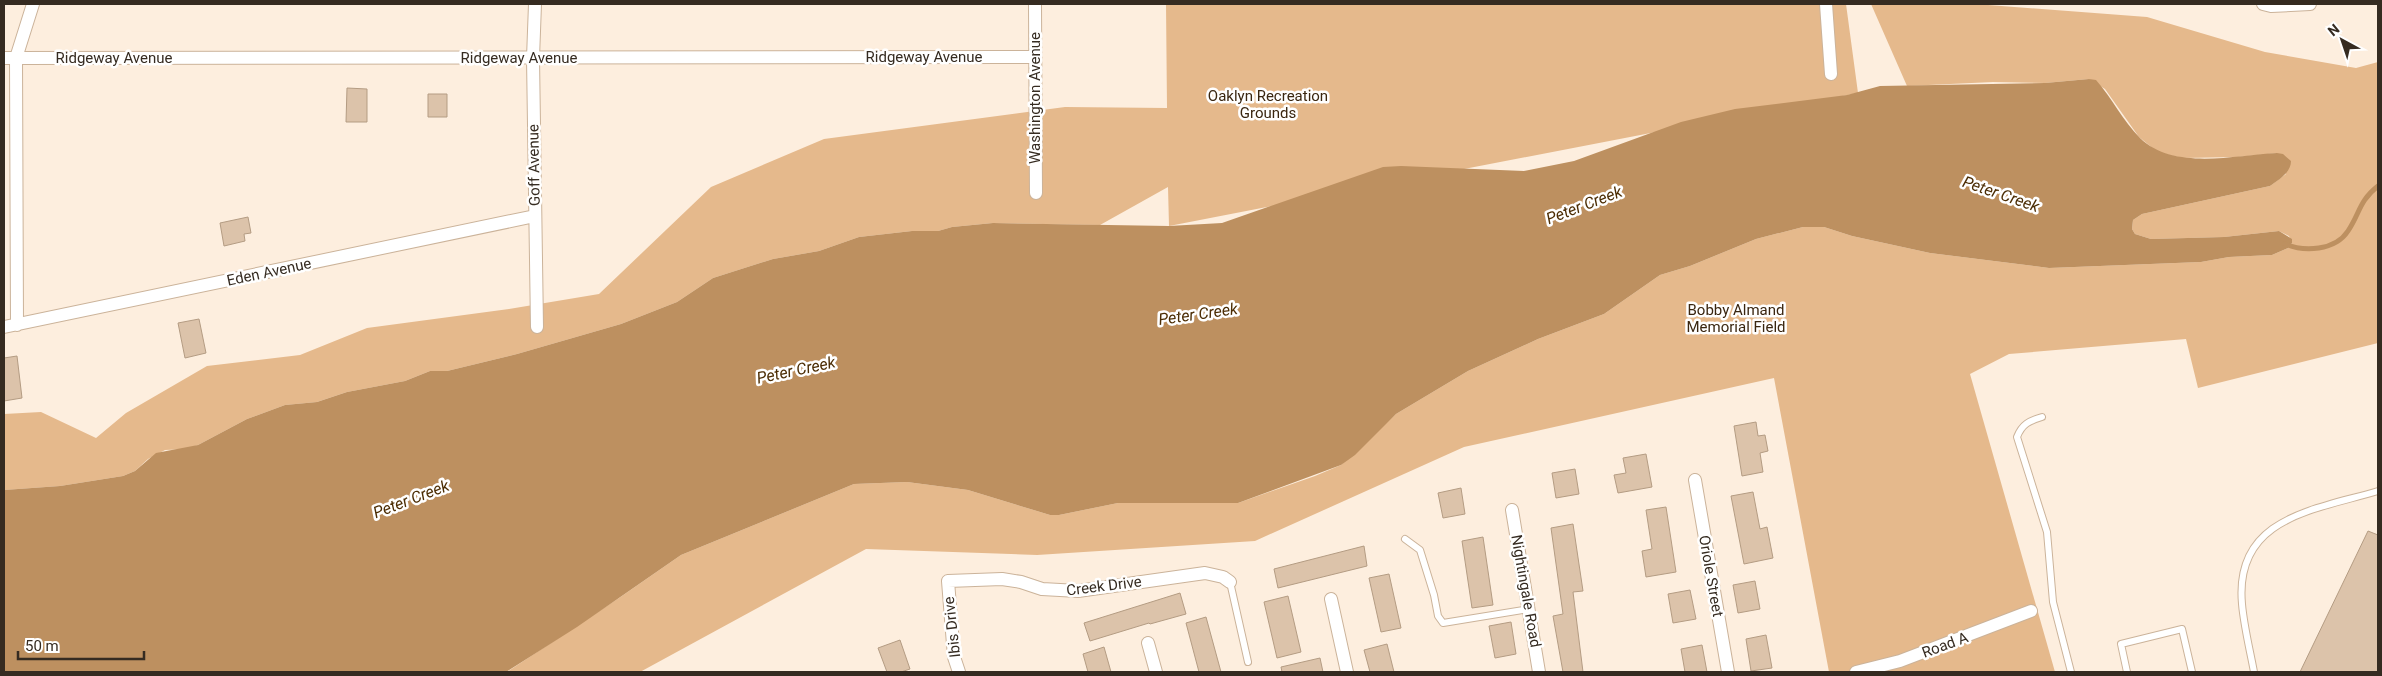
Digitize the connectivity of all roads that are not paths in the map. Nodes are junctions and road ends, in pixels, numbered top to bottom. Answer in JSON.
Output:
{"nodes":[{"id":1,"x":33,"y":4,"type":"edge"},
{"id":2,"x":535,"y":4,"type":"edge"},
{"id":3,"x":1035,"y":4,"type":"edge"},
{"id":4,"x":1826,"y":4,"type":"edge"},
{"id":5,"x":2263,"y":4,"type":"edge"},
{"id":6,"x":2310,"y":4,"type":"edge"},
{"id":7,"x":10,"y":58,"type":"edge"},
{"id":8,"x":533,"y":58,"type":"junction"},
{"id":9,"x":1035,"y":58,"type":"junction"},
{"id":10,"x":1831,"y":74,"type":"dead end"},
{"id":11,"x":1036,"y":193,"type":"dead end"},
{"id":12,"x":535,"y":216,"type":"junction"},
{"id":13,"x":10,"y":326,"type":"edge"},
{"id":14,"x":538,"y":327,"type":"dead end"},
{"id":15,"x":2042,"y":417,"type":"dead end"},
{"id":16,"x":1694,"y":480,"type":"dead end"},
{"id":17,"x":2378,"y":490,"type":"edge"},
{"id":18,"x":1512,"y":510,"type":"dead end"},
{"id":19,"x":1405,"y":539,"type":"dead end"},
{"id":20,"x":948,"y":581,"type":"joint"},
{"id":21,"x":1230,"y":582,"type":"joint"},
{"id":22,"x":1331,"y":600,"type":"dead end"},
{"id":23,"x":1529,"y":609,"type":"junction"},
{"id":24,"x":2031,"y":611,"type":"dead end"},
{"id":25,"x":1148,"y":644,"type":"dead end"},
{"id":26,"x":1248,"y":662,"type":"dead end"},
{"id":27,"x":960,"y":672,"type":"edge"},
{"id":28,"x":1156,"y":672,"type":"edge"},
{"id":29,"x":1347,"y":672,"type":"edge"},
{"id":30,"x":1540,"y":672,"type":"edge"},
{"id":31,"x":1728,"y":672,"type":"edge"},
{"id":32,"x":1856,"y":672,"type":"edge"},
{"id":33,"x":2071,"y":672,"type":"edge"},
{"id":34,"x":2127,"y":672,"type":"edge"},
{"id":35,"x":2192,"y":672,"type":"edge"},
{"id":36,"x":2254,"y":672,"type":"edge"}],
"edges":[{"from":1,"to":7,"type":"street"},
{"from":2,"to":8,"type":"street","name":"Goff Avenue"},
{"from":3,"to":9,"type":"street","name":"Washington Avenue"},
{"from":4,"to":10,"type":"street"},
{"from":5,"to":6,"type":"street"},
{"from":7,"to":8,"type":"street","name":"Ridgeway Avenue"},
{"from":7,"to":13,"type":"street"},
{"from":8,"to":9,"type":"street","name":"Ridgeway Avenue"},
{"from":8,"to":12,"type":"street","name":"Goff Avenue"},
{"from":9,"to":11,"type":"street","name":"Washington Avenue"},
{"from":12,"to":13,"type":"street","name":"Eden Avenue"},
{"from":12,"to":14,"type":"street","name":"Goff Avenue"},
{"from":15,"to":33,"type":"lane"},
{"from":16,"to":31,"type":"street","name":"Oriole Street"},
{"from":17,"to":36,"type":"lane"},
{"from":18,"to":23,"type":"street","name":"Nightingale Road"},
{"from":19,"to":23,"type":"lane"},
{"from":20,"to":21,"type":"street","name":"Creek Drive"},
{"from":20,"to":27,"type":"street","name":"Ibis Drive"},
{"from":21,"to":26,"type":"lane"},
{"from":22,"to":29,"type":"street"},
{"from":23,"to":30,"type":"street","name":"Nightingale Road"},
{"from":24,"to":32,"type":"street","name":"Road A"},
{"from":25,"to":28,"type":"street"},
{"from":34,"to":35,"type":"lane"}]}
